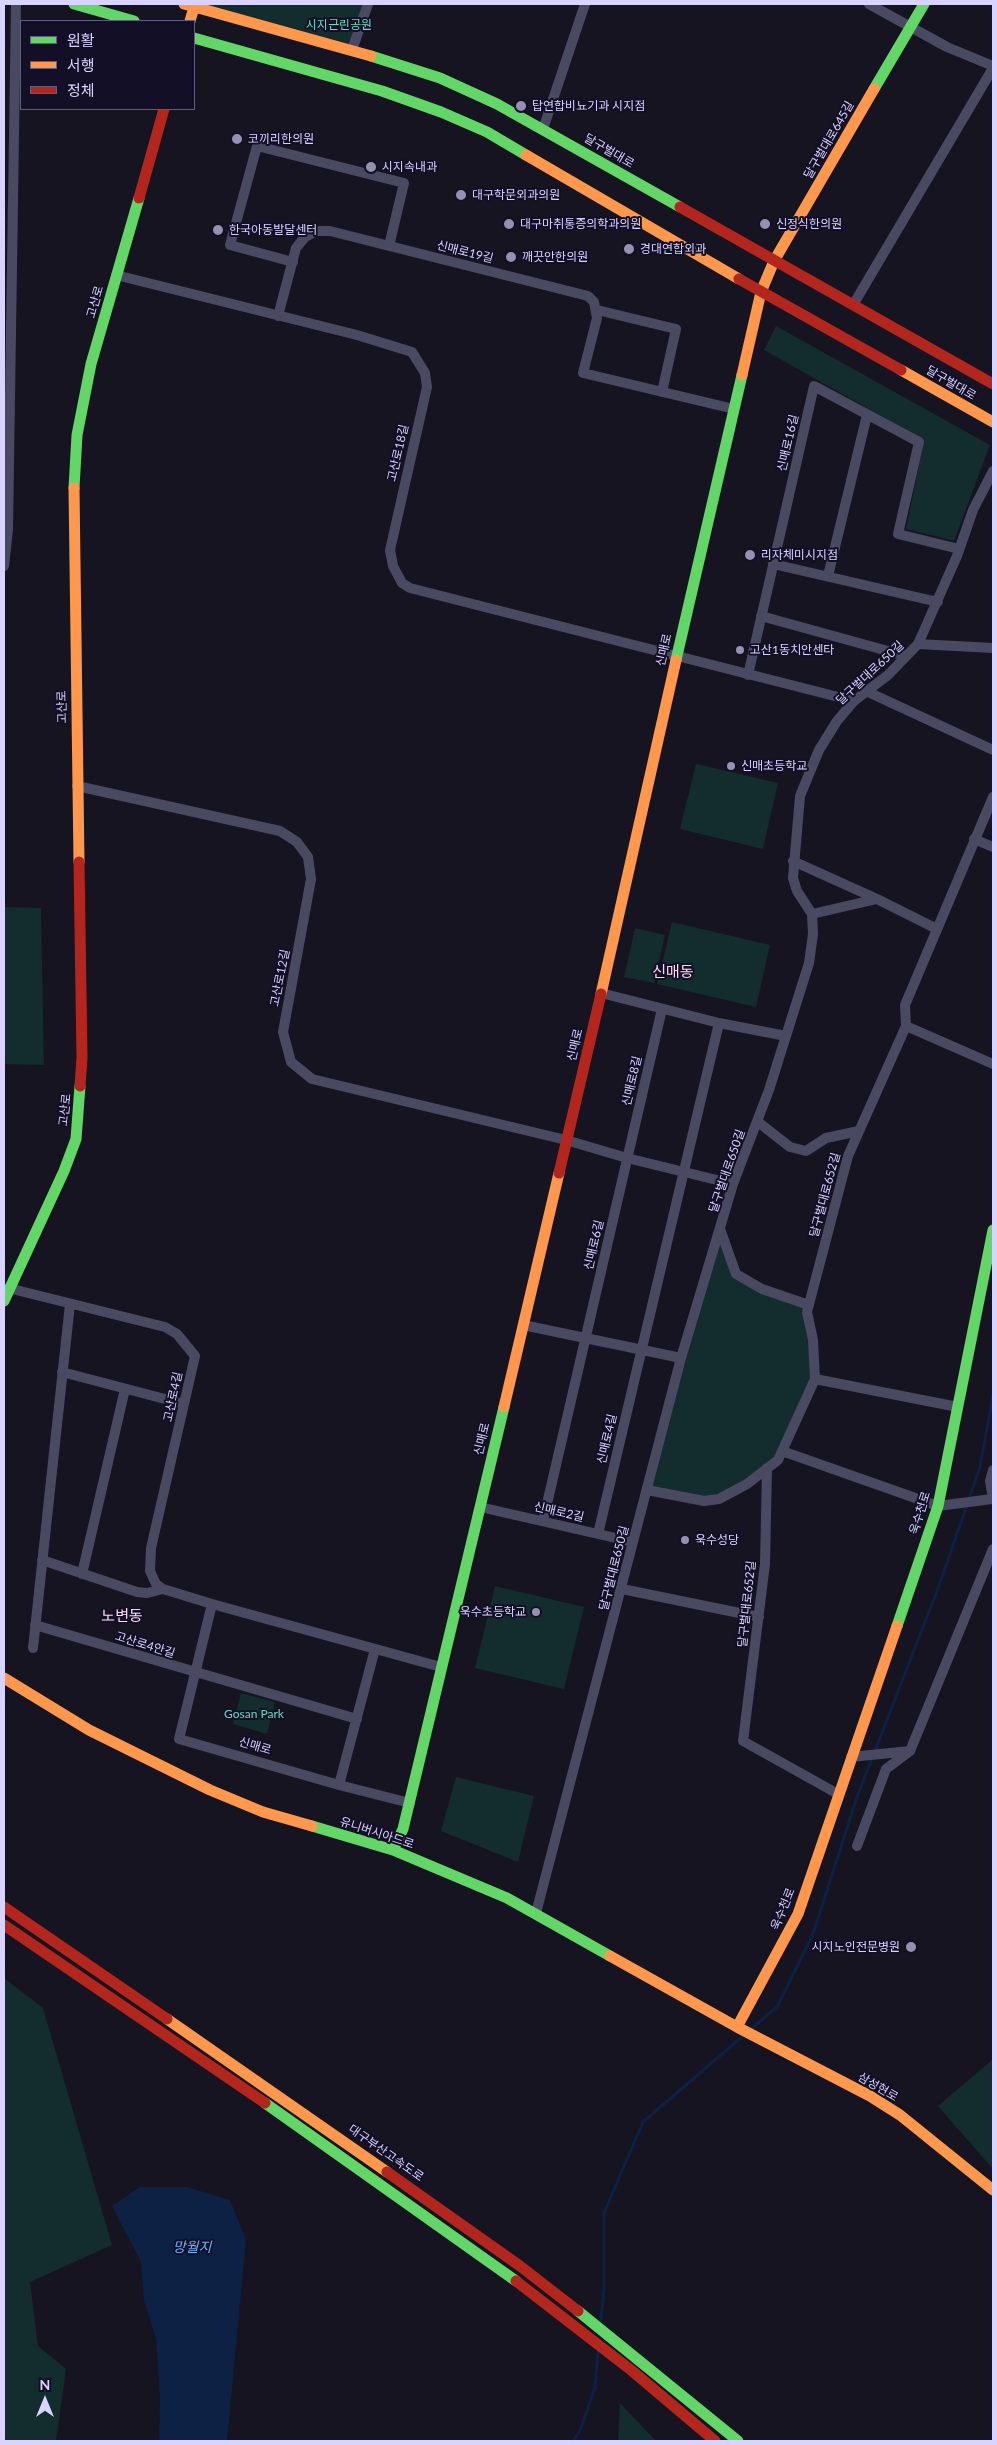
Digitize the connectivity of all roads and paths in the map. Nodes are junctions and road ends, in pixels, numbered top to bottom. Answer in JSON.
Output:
{"nodes":[{"id":1,"x":16,"y":4,"type":"edge"},
{"id":2,"x":74,"y":4,"type":"edge"},
{"id":3,"x":368,"y":4,"type":"edge"},
{"id":4,"x":585,"y":4,"type":"edge"},
{"id":5,"x":869,"y":4,"type":"edge"},
{"id":6,"x":924,"y":4,"type":"edge"},
{"id":7,"x":191,"y":5,"type":"edge"},
{"id":8,"x":130,"y":20,"type":"edge"},
{"id":9,"x":190,"y":20,"type":"edge"},
{"id":10,"x":910,"y":28,"type":"junction"},
{"id":11,"x":195,"y":38,"type":"edge"},
{"id":12,"x":352,"y":50,"type":"junction"},
{"id":13,"x":990,"y":66,"type":"edge"},
{"id":14,"x":164,"y":110,"type":"edge"},
{"id":15,"x":543,"y":129,"type":"junction"},
{"id":16,"x":389,"y":246,"type":"junction"},
{"id":17,"x":774,"y":261,"type":"junction"},
{"id":18,"x":293,"y":262,"type":"junction"},
{"id":19,"x":116,"y":275,"type":"junction"},
{"id":20,"x":761,"y":292,"type":"junction"},
{"id":21,"x":853,"y":305,"type":"junction"},
{"id":22,"x":597,"y":310,"type":"junction"},
{"id":23,"x":278,"y":316,"type":"junction"},
{"id":24,"x":993,"y":384,"type":"edge"},
{"id":25,"x":662,"y":392,"type":"junction"},
{"id":26,"x":734,"y":409,"type":"junction"},
{"id":27,"x":867,"y":415,"type":"junction"},
{"id":28,"x":993,"y":422,"type":"edge"},
{"id":29,"x":993,"y":471,"type":"edge"},
{"id":30,"x":959,"y":549,"type":"junction"},
{"id":31,"x":773,"y":564,"type":"junction"},
{"id":32,"x":4,"y":566,"type":"edge"},
{"id":33,"x":828,"y":576,"type":"junction"},
{"id":34,"x":938,"y":602,"type":"junction"},
{"id":35,"x":761,"y":616,"type":"junction"},
{"id":36,"x":918,"y":644,"type":"junction"},
{"id":37,"x":993,"y":648,"type":"edge"},
{"id":38,"x":676,"y":655,"type":"junction"},
{"id":39,"x":906,"y":656,"type":"junction"},
{"id":40,"x":748,"y":675,"type":"junction"},
{"id":41,"x":868,"y":692,"type":"junction"},
{"id":42,"x":854,"y":701,"type":"junction"},
{"id":43,"x":993,"y":750,"type":"edge"},
{"id":44,"x":77,"y":786,"type":"junction"},
{"id":45,"x":993,"y":797,"type":"edge"},
{"id":46,"x":974,"y":839,"type":"junction"},
{"id":47,"x":993,"y":847,"type":"edge"},
{"id":48,"x":793,"y":861,"type":"junction"},
{"id":49,"x":877,"y":899,"type":"junction"},
{"id":50,"x":812,"y":914,"type":"junction"},
{"id":51,"x":937,"y":929,"type":"junction"},
{"id":52,"x":601,"y":993,"type":"junction"},
{"id":53,"x":662,"y":1009,"type":"junction"},
{"id":54,"x":718,"y":1023,"type":"junction"},
{"id":55,"x":906,"y":1026,"type":"junction"},
{"id":56,"x":786,"y":1036,"type":"junction"},
{"id":57,"x":993,"y":1064,"type":"edge"},
{"id":58,"x":758,"y":1122,"type":"junction"},
{"id":59,"x":859,"y":1131,"type":"junction"},
{"id":60,"x":566,"y":1140,"type":"junction"},
{"id":61,"x":627,"y":1158,"type":"junction"},
{"id":62,"x":685,"y":1171,"type":"junction"},
{"id":63,"x":733,"y":1184,"type":"junction"},
{"id":64,"x":720,"y":1229,"type":"junction"},
{"id":65,"x":993,"y":1237,"type":"edge"},
{"id":66,"x":8,"y":1288,"type":"junction"},
{"id":67,"x":4,"y":1300,"type":"edge"},
{"id":68,"x":70,"y":1304,"type":"junction"},
{"id":69,"x":810,"y":1305,"type":"junction"},
{"id":70,"x":523,"y":1325,"type":"junction"},
{"id":71,"x":586,"y":1338,"type":"junction"},
{"id":72,"x":641,"y":1350,"type":"junction"},
{"id":73,"x":681,"y":1358,"type":"junction"},
{"id":74,"x":62,"y":1372,"type":"junction"},
{"id":75,"x":815,"y":1379,"type":"junction"},
{"id":76,"x":125,"y":1389,"type":"junction"},
{"id":77,"x":184,"y":1404,"type":"junction"},
{"id":78,"x":958,"y":1407,"type":"junction"},
{"id":79,"x":782,"y":1450,"type":"junction"},
{"id":80,"x":767,"y":1468,"type":"junction"},
{"id":81,"x":993,"y":1470,"type":"edge"},
{"id":82,"x":647,"y":1490,"type":"junction"},
{"id":83,"x":993,"y":1499,"type":"edge"},
{"id":84,"x":938,"y":1506,"type":"junction"},
{"id":85,"x":480,"y":1507,"type":"junction"},
{"id":86,"x":543,"y":1521,"type":"junction"},
{"id":87,"x":598,"y":1534,"type":"junction"},
{"id":88,"x":634,"y":1542,"type":"junction"},
{"id":89,"x":993,"y":1549,"type":"edge"},
{"id":90,"x":42,"y":1560,"type":"junction"},
{"id":91,"x":82,"y":1574,"type":"junction"},
{"id":92,"x":163,"y":1588,"type":"junction"},
{"id":93,"x":622,"y":1590,"type":"junction"},
{"id":94,"x":212,"y":1604,"type":"junction"},
{"id":95,"x":759,"y":1618,"type":"junction"},
{"id":96,"x":35,"y":1625,"type":"junction"},
{"id":97,"x":33,"y":1648,"type":"dead end"},
{"id":98,"x":375,"y":1649,"type":"junction"},
{"id":99,"x":441,"y":1668,"type":"junction"},
{"id":100,"x":195,"y":1673,"type":"junction"},
{"id":101,"x":4,"y":1678,"type":"edge"},
{"id":102,"x":356,"y":1719,"type":"junction"},
{"id":103,"x":910,"y":1751,"type":"junction"},
{"id":104,"x":851,"y":1757,"type":"junction"},
{"id":105,"x":339,"y":1785,"type":"junction"},
{"id":106,"x":838,"y":1794,"type":"junction"},
{"id":107,"x":410,"y":1803,"type":"junction"},
{"id":108,"x":857,"y":1846,"type":"dead end"},
{"id":109,"x":393,"y":1850,"type":"junction"},
{"id":110,"x":4,"y":1907,"type":"edge"},
{"id":111,"x":536,"y":1913,"type":"junction"},
{"id":112,"x":4,"y":1925,"type":"edge"},
{"id":113,"x":737,"y":2027,"type":"junction"},
{"id":114,"x":993,"y":2190,"type":"edge"},
{"id":115,"x":715,"y":2441,"type":"edge"},
{"id":116,"x":738,"y":2441,"type":"edge"}],
"edges":[{"from":1,"to":32,"type":"street"},
{"from":2,"to":8,"type":"main road"},
{"from":3,"to":12,"type":"street"},
{"from":4,"to":15,"type":"street"},
{"from":5,"to":10,"type":"street"},
{"from":6,"to":10,"type":"main road","name":"달구벌대로645길"},
{"from":7,"to":9,"type":"main road"},
{"from":7,"to":12,"type":"main road","name":"달구벌대로"},
{"from":10,"to":13,"type":"street"},
{"from":10,"to":17,"type":"main road","name":"달구벌대로645길"},
{"from":11,"to":20,"type":"main road","name":"달구벌대로"},
{"from":12,"to":15,"type":"main road","name":"달구벌대로"},
{"from":13,"to":21,"type":"street"},
{"from":14,"to":19,"type":"main road","name":"고산로"},
{"from":15,"to":17,"type":"main road","name":"달구벌대로"},
{"from":16,"to":18,"type":"street","name":"신매로19길"},
{"from":16,"to":18,"type":"street"},
{"from":16,"to":22,"type":"street","name":"신매로19길"},
{"from":17,"to":20,"type":"main road","name":"달구벌대로645길"},
{"from":17,"to":21,"type":"main road","name":"달구벌대로"},
{"from":18,"to":23,"type":"street","name":"신매로19길"},
{"from":19,"to":23,"type":"street","name":"고산로18길"},
{"from":19,"to":44,"type":"main road","name":"고산로"},
{"from":20,"to":26,"type":"main road","name":"신매로"},
{"from":20,"to":28,"type":"main road","name":"달구벌대로"},
{"from":21,"to":24,"type":"main road","name":"달구벌대로"},
{"from":22,"to":25,"type":"street"},
{"from":22,"to":25,"type":"street"},
{"from":23,"to":38,"type":"street","name":"고산로18길"},
{"from":25,"to":26,"type":"street"},
{"from":26,"to":38,"type":"main road","name":"신매로"},
{"from":27,"to":30,"type":"street","name":"신매로16길"},
{"from":27,"to":31,"type":"street","name":"신매로16길"},
{"from":27,"to":33,"type":"street"},
{"from":29,"to":30,"type":"street","name":"달구벌대로650길"},
{"from":30,"to":34,"type":"street","name":"달구벌대로650길"},
{"from":31,"to":33,"type":"street"},
{"from":31,"to":35,"type":"street","name":"신매로16길"},
{"from":33,"to":34,"type":"street"},
{"from":34,"to":36,"type":"street","name":"달구벌대로650길"},
{"from":35,"to":39,"type":"street"},
{"from":35,"to":40,"type":"street","name":"신매로16길"},
{"from":36,"to":37,"type":"street","name":"달구벌대로650길"},
{"from":36,"to":39,"type":"street","name":"달구벌대로650길"},
{"from":38,"to":40,"type":"street"},
{"from":38,"to":52,"type":"main road","name":"신매로"},
{"from":39,"to":41,"type":"street","name":"달구벌대로650길"},
{"from":40,"to":42,"type":"street"},
{"from":41,"to":42,"type":"street","name":"달구벌대로650길"},
{"from":41,"to":43,"type":"street"},
{"from":42,"to":48,"type":"street","name":"달구벌대로650길"},
{"from":44,"to":60,"type":"street","name":"고산로12길"},
{"from":44,"to":66,"type":"main road","name":"고산로"},
{"from":45,"to":46,"type":"street","name":"달구벌대로652길"},
{"from":46,"to":47,"type":"street"},
{"from":46,"to":51,"type":"street","name":"달구벌대로652길"},
{"from":48,"to":49,"type":"street"},
{"from":48,"to":50,"type":"street","name":"달구벌대로650길"},
{"from":49,"to":50,"type":"street"},
{"from":49,"to":51,"type":"street"},
{"from":50,"to":56,"type":"street","name":"달구벌대로650길"},
{"from":51,"to":55,"type":"street","name":"달구벌대로652길"},
{"from":52,"to":53,"type":"street"},
{"from":52,"to":60,"type":"main road","name":"신매로"},
{"from":53,"to":54,"type":"street"},
{"from":53,"to":61,"type":"street","name":"신매로8길"},
{"from":54,"to":56,"type":"street"},
{"from":54,"to":62,"type":"street"},
{"from":55,"to":57,"type":"street"},
{"from":55,"to":59,"type":"street","name":"달구벌대로652길"},
{"from":56,"to":58,"type":"street","name":"달구벌대로650길"},
{"from":58,"to":59,"type":"street","name":"달구벌대로650길"},
{"from":58,"to":63,"type":"street","name":"달구벌대로650길"},
{"from":59,"to":69,"type":"street","name":"달구벌대로652길"},
{"from":60,"to":61,"type":"street"},
{"from":60,"to":70,"type":"main road","name":"신매로"},
{"from":61,"to":62,"type":"street"},
{"from":61,"to":71,"type":"street","name":"신매로6길"},
{"from":62,"to":63,"type":"street"},
{"from":62,"to":72,"type":"street"},
{"from":63,"to":64,"type":"street","name":"달구벌대로650길"},
{"from":64,"to":69,"type":"street","name":"달구벌대로650길"},
{"from":64,"to":73,"type":"street","name":"달구벌대로650길"},
{"from":65,"to":78,"type":"main road","name":"욱수천로"},
{"from":66,"to":67,"type":"main road","name":"고산로"},
{"from":66,"to":68,"type":"street","name":"고산로4길"},
{"from":68,"to":74,"type":"street"},
{"from":68,"to":77,"type":"street","name":"고산로4길"},
{"from":69,"to":75,"type":"street","name":"달구벌대로652길"},
{"from":70,"to":71,"type":"street"},
{"from":70,"to":85,"type":"main road","name":"신매로"},
{"from":71,"to":72,"type":"street"},
{"from":71,"to":86,"type":"street"},
{"from":72,"to":73,"type":"street"},
{"from":72,"to":87,"type":"street","name":"신매로4길"},
{"from":73,"to":82,"type":"street","name":"달구벌대로650길"},
{"from":74,"to":76,"type":"street"},
{"from":74,"to":90,"type":"street"},
{"from":75,"to":78,"type":"street"},
{"from":75,"to":79,"type":"street","name":"달구벌대로652길"},
{"from":76,"to":77,"type":"street"},
{"from":76,"to":91,"type":"street"},
{"from":77,"to":92,"type":"street","name":"고산로4길"},
{"from":78,"to":84,"type":"main road","name":"욱수천로"},
{"from":79,"to":80,"type":"street","name":"달구벌대로652길"},
{"from":79,"to":84,"type":"street"},
{"from":80,"to":82,"type":"street","name":"달구벌대로652길"},
{"from":80,"to":95,"type":"street","name":"달구벌대로652길"},
{"from":81,"to":83,"type":"street"},
{"from":82,"to":88,"type":"street","name":"달구벌대로650길"},
{"from":83,"to":84,"type":"street"},
{"from":84,"to":104,"type":"main road","name":"욱수천로"},
{"from":85,"to":86,"type":"street","name":"신매로2길"},
{"from":85,"to":99,"type":"main road","name":"신매로"},
{"from":86,"to":87,"type":"street","name":"신매로2길"},
{"from":87,"to":88,"type":"street","name":"신매로2길"},
{"from":88,"to":93,"type":"street","name":"달구벌대로650길"},
{"from":89,"to":103,"type":"street"},
{"from":90,"to":91,"type":"street"},
{"from":90,"to":96,"type":"street"},
{"from":91,"to":92,"type":"street"},
{"from":92,"to":94,"type":"street"},
{"from":93,"to":95,"type":"street"},
{"from":93,"to":111,"type":"street","name":"달구벌대로650길"},
{"from":94,"to":98,"type":"street"},
{"from":94,"to":100,"type":"street"},
{"from":95,"to":106,"type":"street","name":"달구벌대로652길"},
{"from":96,"to":97,"type":"street"},
{"from":96,"to":100,"type":"street","name":"고산로4안길"},
{"from":98,"to":99,"type":"street"},
{"from":98,"to":102,"type":"street"},
{"from":99,"to":107,"type":"main road","name":"신매로"},
{"from":100,"to":102,"type":"street","name":"고산로4안길"},
{"from":100,"to":105,"type":"street","name":"신매로"},
{"from":101,"to":109,"type":"main road","name":"유니버시아드로"},
{"from":102,"to":105,"type":"street"},
{"from":103,"to":104,"type":"street"},
{"from":103,"to":108,"type":"street"},
{"from":104,"to":106,"type":"main road","name":"욱수천로"},
{"from":105,"to":107,"type":"street","name":"신매로"},
{"from":106,"to":113,"type":"main road","name":"욱수천로"},
{"from":107,"to":109,"type":"main road","name":"신매로"},
{"from":109,"to":111,"type":"main road","name":"유니버시아드로"},
{"from":110,"to":116,"type":"main road","name":"대구부산고속도로"},
{"from":111,"to":113,"type":"main road","name":"유니버시아드로"},
{"from":112,"to":115,"type":"main road"},
{"from":113,"to":114,"type":"main road","name":"삼성현로"}]}
